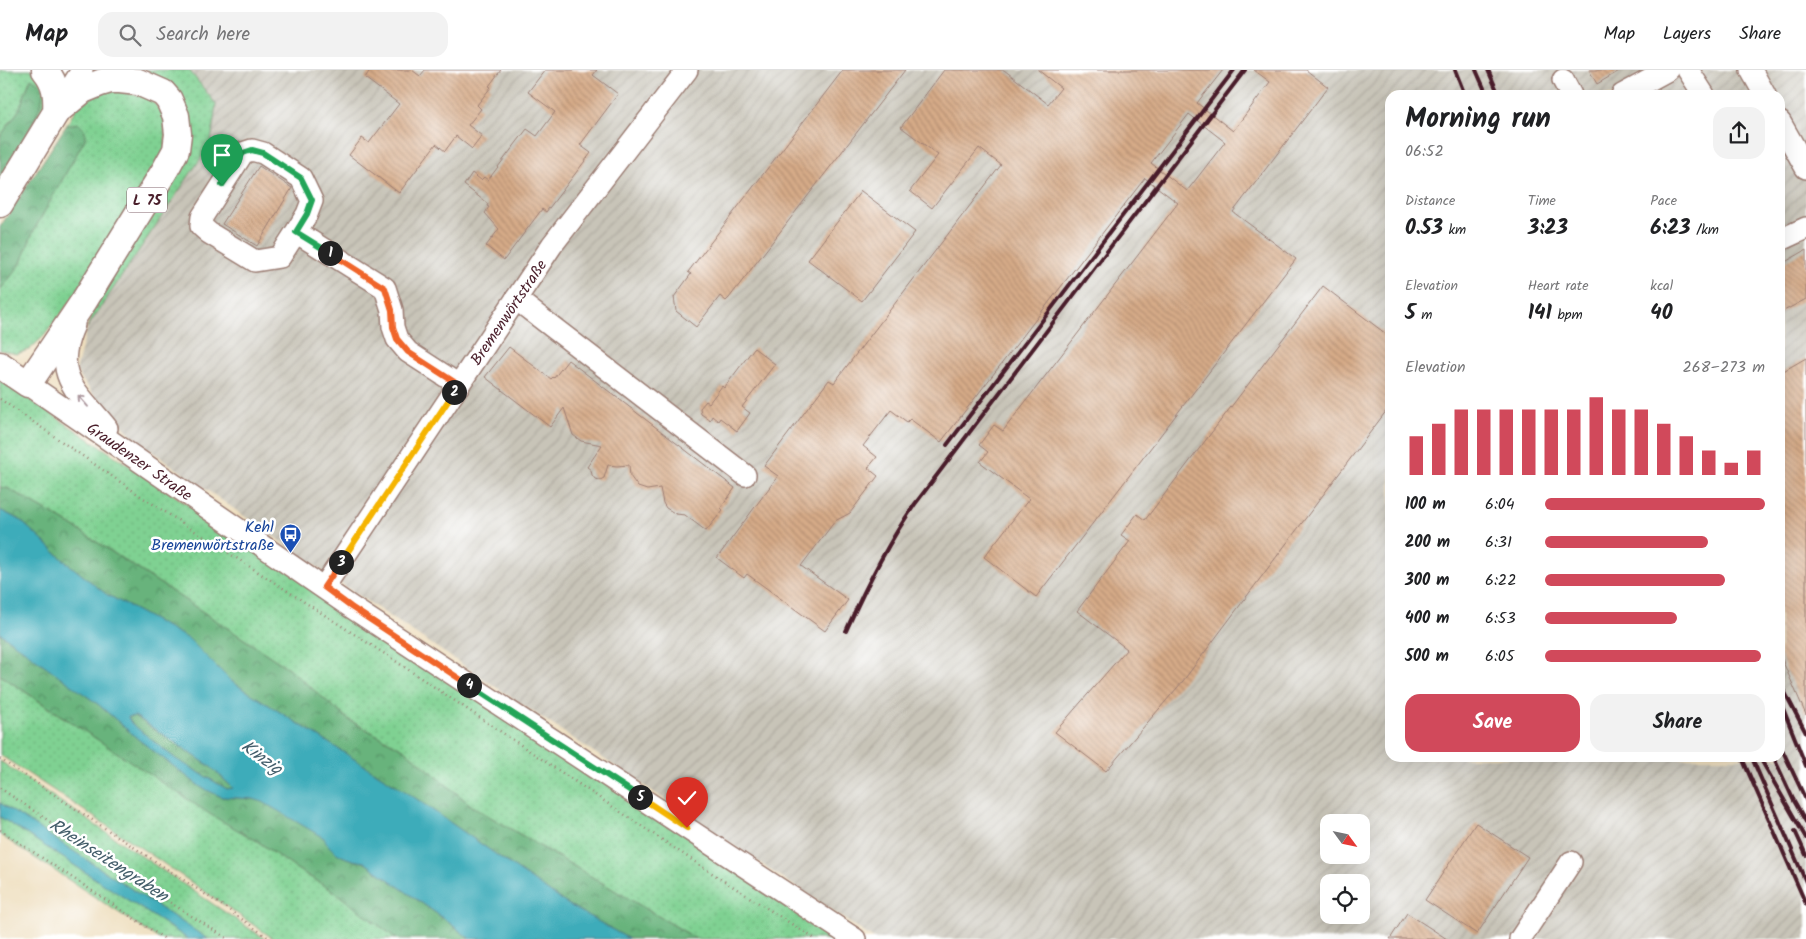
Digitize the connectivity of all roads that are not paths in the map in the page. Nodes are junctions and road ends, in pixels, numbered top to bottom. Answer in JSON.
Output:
{"nodes":[{"id":1,"x":46,"y":70,"type":"edge"},
{"id":2,"x":82,"y":70,"type":"edge"},
{"id":3,"x":138,"y":70,"type":"edge"},
{"id":4,"x":687,"y":70,"type":"edge"},
{"id":5,"x":1668,"y":70,"type":"edge"},
{"id":6,"x":1688,"y":70,"type":"edge"},
{"id":7,"x":1751,"y":70,"type":"edge"},
{"id":8,"x":1631,"y":90,"type":"edge"},
{"id":9,"x":1701,"y":90,"type":"edge"},
{"id":10,"x":1762,"y":90,"type":"edge"},
{"id":11,"x":163,"y":93,"type":"junction"},
{"id":12,"x":56,"y":112,"type":"junction"},
{"id":13,"x":1785,"y":131,"type":"edge"},
{"id":14,"x":1806,"y":168,"type":"edge"},
{"id":15,"x":0,"y":204,"type":"edge"},
{"id":16,"x":1806,"y":228,"type":"edge"},
{"id":17,"x":296,"y":232,"type":"junction"},
{"id":18,"x":1785,"y":238,"type":"edge"},
{"id":19,"x":516,"y":300,"type":"junction"},
{"id":20,"x":84,"y":301,"type":"junction"},
{"id":21,"x":0,"y":366,"type":"edge"},
{"id":22,"x":28,"y":384,"type":"junction"},
{"id":23,"x":459,"y":385,"type":"junction"},
{"id":24,"x":127,"y":451,"type":"junction"},
{"id":25,"x":745,"y":475,"type":"dead end"},
{"id":26,"x":324,"y":587,"type":"junction"},
{"id":27,"x":1570,"y":862,"type":"dead end"},
{"id":28,"x":855,"y":939,"type":"edge"},
{"id":29,"x":1520,"y":939,"type":"edge"}],
"edges":[{"from":1,"to":12,"type":"main road"},
{"from":2,"to":12,"type":"street"},
{"from":3,"to":11,"type":"street"},
{"from":4,"to":19,"type":"street","name":"Bremenwörtstraße"},
{"from":5,"to":8,"type":"street"},
{"from":6,"to":9,"type":"street"},
{"from":7,"to":10,"type":"street"},
{"from":11,"to":12,"type":"main road"},
{"from":11,"to":20,"type":"main road","number":"L 75"},
{"from":12,"to":15,"type":"main road"},
{"from":13,"to":14,"type":"street"},
{"from":16,"to":18,"type":"street"},
{"from":17,"to":17,"type":"street"},
{"from":17,"to":23,"type":"street"},
{"from":19,"to":23,"type":"street","name":"Bremenwörtstraße"},
{"from":19,"to":25,"type":"street"},
{"from":20,"to":22,"type":"main road","number":"L 75"},
{"from":24,"to":20,"type":"street","one_way":true},
{"from":21,"to":22,"type":"main road","name":"Graudenzer Straße"},
{"from":22,"to":24,"type":"street","name":"Graudenzer Straße"},
{"from":23,"to":26,"type":"street","name":"Bremenwörtstraße"},
{"from":24,"to":26,"type":"street","name":"Graudenzer Straße"},
{"from":26,"to":28,"type":"street","name":"Graudenzer Straße"},
{"from":27,"to":29,"type":"street"}]}
